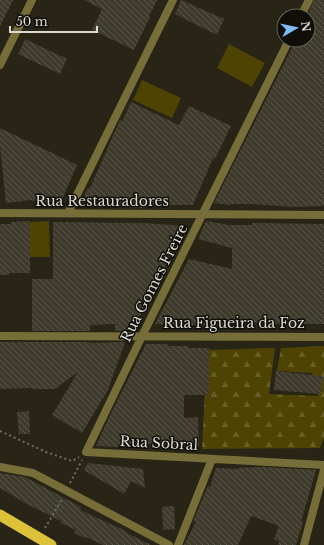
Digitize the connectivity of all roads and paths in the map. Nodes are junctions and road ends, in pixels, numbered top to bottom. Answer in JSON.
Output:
{"nodes":[{"id":1,"x":32,"y":0,"type":"edge"},
{"id":2,"x":173,"y":0,"type":"edge"},
{"id":3,"x":285,"y":48,"type":"edge"},
{"id":4,"x":0,"y":65,"type":"edge"},
{"id":5,"x":68,"y":213,"type":"junction"},
{"id":6,"x":0,"y":214,"type":"edge"},
{"id":7,"x":203,"y":214,"type":"junction"},
{"id":8,"x":324,"y":215,"type":"edge"},
{"id":9,"x":0,"y":336,"type":"edge"},
{"id":10,"x":142,"y":336,"type":"junction"},
{"id":11,"x":324,"y":337,"type":"edge"},
{"id":12,"x":0,"y":431,"type":"edge"},
{"id":13,"x":86,"y":452,"type":"junction"},
{"id":14,"x":212,"y":459,"type":"junction"},
{"id":15,"x":324,"y":465,"type":"edge"},
{"id":16,"x":0,"y":467,"type":"edge"},
{"id":17,"x":324,"y":470,"type":"edge"},
{"id":18,"x":0,"y":515,"type":"edge"},
{"id":19,"x":52,"y":545,"type":"edge"},
{"id":20,"x":169,"y":545,"type":"edge"},
{"id":21,"x":178,"y":545,"type":"edge"},
{"id":22,"x":304,"y":545,"type":"edge"}],
"edges":[{"from":1,"to":4,"type":"street"},
{"from":2,"to":5,"type":"street"},
{"from":3,"to":7,"type":"street","name":"Rua Gomes Freire"},
{"from":5,"to":6,"type":"street","name":"Rua Restauradores"},
{"from":5,"to":7,"type":"street","name":"Rua Restauradores"},
{"from":7,"to":8,"type":"street","name":"Rua Restauradores"},
{"from":7,"to":10,"type":"street","name":"Rua Gomes Freire"},
{"from":9,"to":10,"type":"street","name":"Rua Figueira da Foz"},
{"from":10,"to":11,"type":"street","name":"Rua Figueira da Foz"},
{"from":10,"to":13,"type":"street","name":"Rua Gomes Freire"},
{"from":12,"to":13,"type":"path"},
{"from":13,"to":14,"type":"street","name":"Rua Sobral"},
{"from":14,"to":15,"type":"street","name":"Rua Sobral"},
{"from":14,"to":21,"type":"street"},
{"from":16,"to":20,"type":"street"},
{"from":17,"to":22,"type":"street"},
{"from":18,"to":19,"type":"highway"}]}
